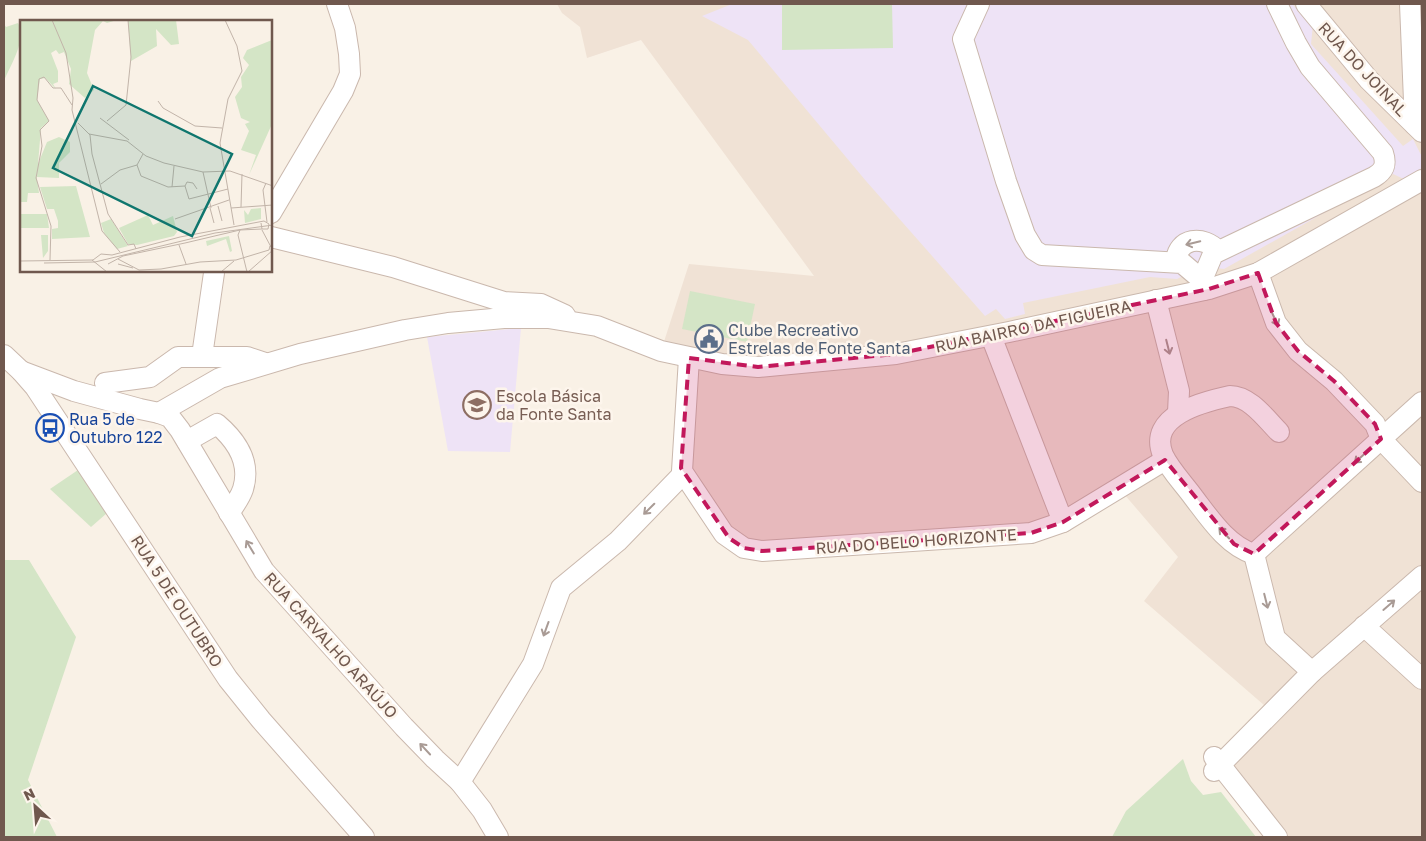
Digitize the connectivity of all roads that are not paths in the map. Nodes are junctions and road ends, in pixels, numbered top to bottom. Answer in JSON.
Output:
{"nodes":[{"id":1,"x":337,"y":4,"type":"edge"},
{"id":2,"x":979,"y":4,"type":"edge"},
{"id":3,"x":1277,"y":4,"type":"edge"},
{"id":4,"x":1306,"y":4,"type":"edge"},
{"id":5,"x":1410,"y":4,"type":"edge"},
{"id":6,"x":1419,"y":128,"type":"edge"},
{"id":7,"x":1422,"y":180,"type":"edge"},
{"id":8,"x":272,"y":211,"type":"edge"},
{"id":9,"x":272,"y":237,"type":"edge"},
{"id":10,"x":1218,"y":251,"type":"junction"},
{"id":11,"x":1176,"y":262,"type":"junction"},
{"id":12,"x":214,"y":273,"type":"dead end"},
{"id":13,"x":1258,"y":273,"type":"junction"},
{"id":14,"x":1203,"y":285,"type":"junction"},
{"id":15,"x":1156,"y":300,"type":"junction"},
{"id":16,"x":583,"y":324,"type":"junction"},
{"id":17,"x":991,"y":336,"type":"junction"},
{"id":18,"x":4,"y":355,"type":"edge"},
{"id":19,"x":202,"y":356,"type":"junction"},
{"id":20,"x":689,"y":358,"type":"junction"},
{"id":21,"x":267,"y":364,"type":"junction"},
{"id":22,"x":22,"y":371,"type":"junction"},
{"id":23,"x":105,"y":383,"type":"dead end"},
{"id":24,"x":1422,"y":402,"type":"edge"},
{"id":25,"x":160,"y":412,"type":"junction"},
{"id":26,"x":1178,"y":413,"type":"junction"},
{"id":27,"x":1279,"y":432,"type":"dead end"},
{"id":28,"x":1381,"y":439,"type":"junction"},
{"id":29,"x":187,"y":441,"type":"junction"},
{"id":30,"x":1166,"y":460,"type":"junction"},
{"id":31,"x":683,"y":474,"type":"junction"},
{"id":32,"x":1422,"y":482,"type":"edge"},
{"id":33,"x":230,"y":513,"type":"junction"},
{"id":34,"x":1063,"y":522,"type":"junction"},
{"id":35,"x":1254,"y":554,"type":"junction"},
{"id":36,"x":1422,"y":576,"type":"edge"},
{"id":37,"x":1364,"y":626,"type":"junction"},
{"id":38,"x":1312,"y":672,"type":"junction"},
{"id":39,"x":1422,"y":679,"type":"edge"},
{"id":40,"x":460,"y":782,"type":"junction"},
{"id":41,"x":364,"y":837,"type":"edge"},
{"id":42,"x":498,"y":837,"type":"edge"},
{"id":43,"x":1277,"y":837,"type":"edge"}],
"edges":[{"from":1,"to":8,"type":"street"},
{"from":2,"to":11,"type":"street"},
{"from":3,"to":10,"type":"street"},
{"from":4,"to":6,"type":"street","name":"RUA DO JOINAL"},
{"from":5,"to":6,"type":"street"},
{"from":7,"to":13,"type":"street","name":"RUA BAIRRO DA FIGUEIRA"},
{"from":9,"to":16,"type":"street"},
{"from":10,"to":11,"type":"street","one_way":true},
{"from":10,"to":14,"type":"street"},
{"from":11,"to":14,"type":"street"},
{"from":12,"to":19,"type":"street"},
{"from":13,"to":14,"type":"street","name":"RUA BAIRRO DA FIGUEIRA"},
{"from":13,"to":28,"type":"street","one_way":true},
{"from":14,"to":15,"type":"street","name":"RUA BAIRRO DA FIGUEIRA"},
{"from":15,"to":17,"type":"street","name":"RUA BAIRRO DA FIGUEIRA"},
{"from":15,"to":26,"type":"street","one_way":true},
{"from":16,"to":20,"type":"street","name":"RUA BAIRRO DA FIGUEIRA"},
{"from":16,"to":21,"type":"street","name":"RUA BAIRRO DA FIGUEIRA"},
{"from":17,"to":20,"type":"street","name":"RUA BAIRRO DA FIGUEIRA"},
{"from":17,"to":34,"type":"street"},
{"from":18,"to":22,"type":"street","name":"RUA 5 DE OUTUBRO"},
{"from":19,"to":21,"type":"street"},
{"from":19,"to":23,"type":"street"},
{"from":20,"to":31,"type":"street"},
{"from":21,"to":25,"type":"street","name":"RUA BAIRRO DA FIGUEIRA"},
{"from":22,"to":25,"type":"street"},
{"from":22,"to":41,"type":"street","name":"RUA 5 DE OUTUBRO"},
{"from":24,"to":28,"type":"street"},
{"from":25,"to":29,"type":"street","name":"RUA CARVALHO ARAÚJO"},
{"from":26,"to":27,"type":"street"},
{"from":26,"to":30,"type":"street"},
{"from":28,"to":32,"type":"street"},
{"from":28,"to":35,"type":"street","one_way":true},
{"from":29,"to":33,"type":"street","name":"RUA CARVALHO ARAÚJO"},
{"from":29,"to":33,"type":"street"},
{"from":30,"to":34,"type":"street","name":"RUA DO BELO HORIZONTE"},
{"from":35,"to":30,"type":"street","one_way":true},
{"from":31,"to":34,"type":"street","name":"RUA DO BELO HORIZONTE"},
{"from":31,"to":40,"type":"street","one_way":true},
{"from":40,"to":33,"type":"street","name":"RUA CARVALHO ARAÚJO","one_way":true},
{"from":35,"to":38,"type":"street","one_way":true},
{"from":37,"to":36,"type":"street","one_way":true},
{"from":37,"to":38,"type":"street"},
{"from":37,"to":39,"type":"street"},
{"from":38,"to":43,"type":"street"},
{"from":40,"to":42,"type":"street","name":"RUA CARVALHO ARAÚJO"}]}
